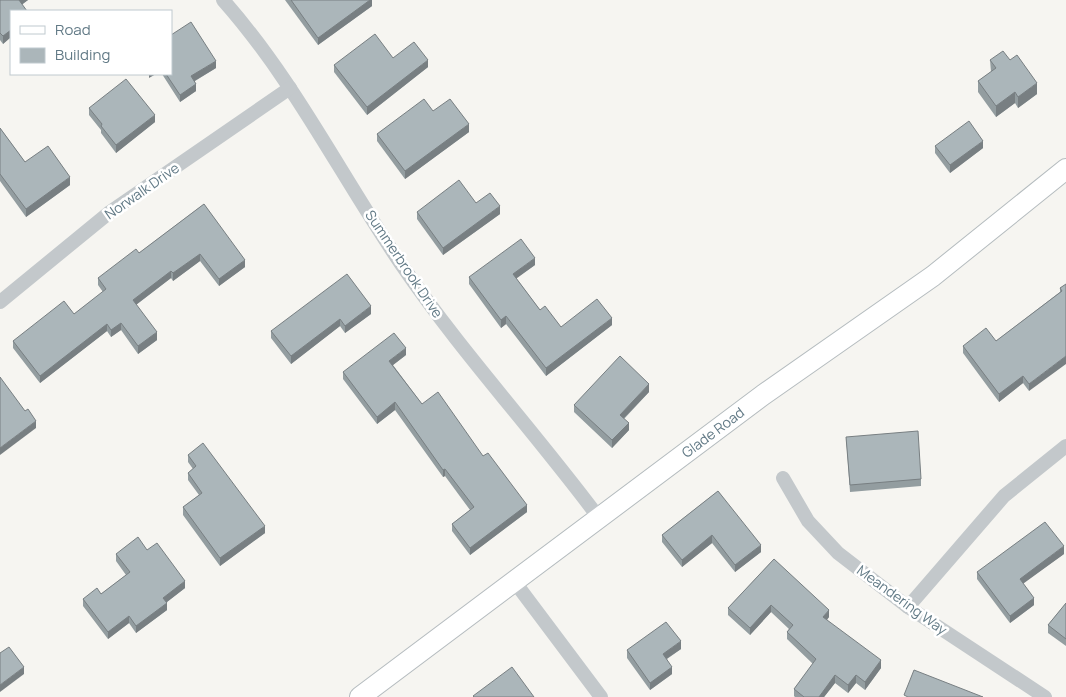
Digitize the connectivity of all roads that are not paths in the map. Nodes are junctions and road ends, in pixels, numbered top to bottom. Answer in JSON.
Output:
{"nodes":[{"id":1,"x":223,"y":0,"type":"edge"},
{"id":2,"x":290,"y":88,"type":"junction"},
{"id":3,"x":1066,"y":169,"type":"edge"},
{"id":4,"x":0,"y":302,"type":"edge"},
{"id":5,"x":1066,"y":446,"type":"edge"},
{"id":6,"x":783,"y":478,"type":"dead end"},
{"id":7,"x":599,"y":518,"type":"junction"},
{"id":8,"x":514,"y":581,"type":"junction"},
{"id":9,"x":908,"y":607,"type":"junction"},
{"id":10,"x":360,"y":697,"type":"edge"},
{"id":11,"x":600,"y":697,"type":"edge"},
{"id":12,"x":1045,"y":697,"type":"edge"}],
"edges":[{"from":1,"to":2,"type":"street","name":"Summerbrook Drive"},
{"from":2,"to":4,"type":"street","name":"Norwalk Drive"},
{"from":2,"to":7,"type":"street","name":"Summerbrook Drive"},
{"from":3,"to":7,"type":"main road","name":"Glade Road"},
{"from":5,"to":9,"type":"street"},
{"from":6,"to":9,"type":"street","name":"Meandering Way"},
{"from":7,"to":8,"type":"main road","name":"Glade Road"},
{"from":8,"to":10,"type":"main road","name":"Glade Road"},
{"from":8,"to":11,"type":"street"},
{"from":9,"to":12,"type":"street","name":"Meandering Way"}]}
